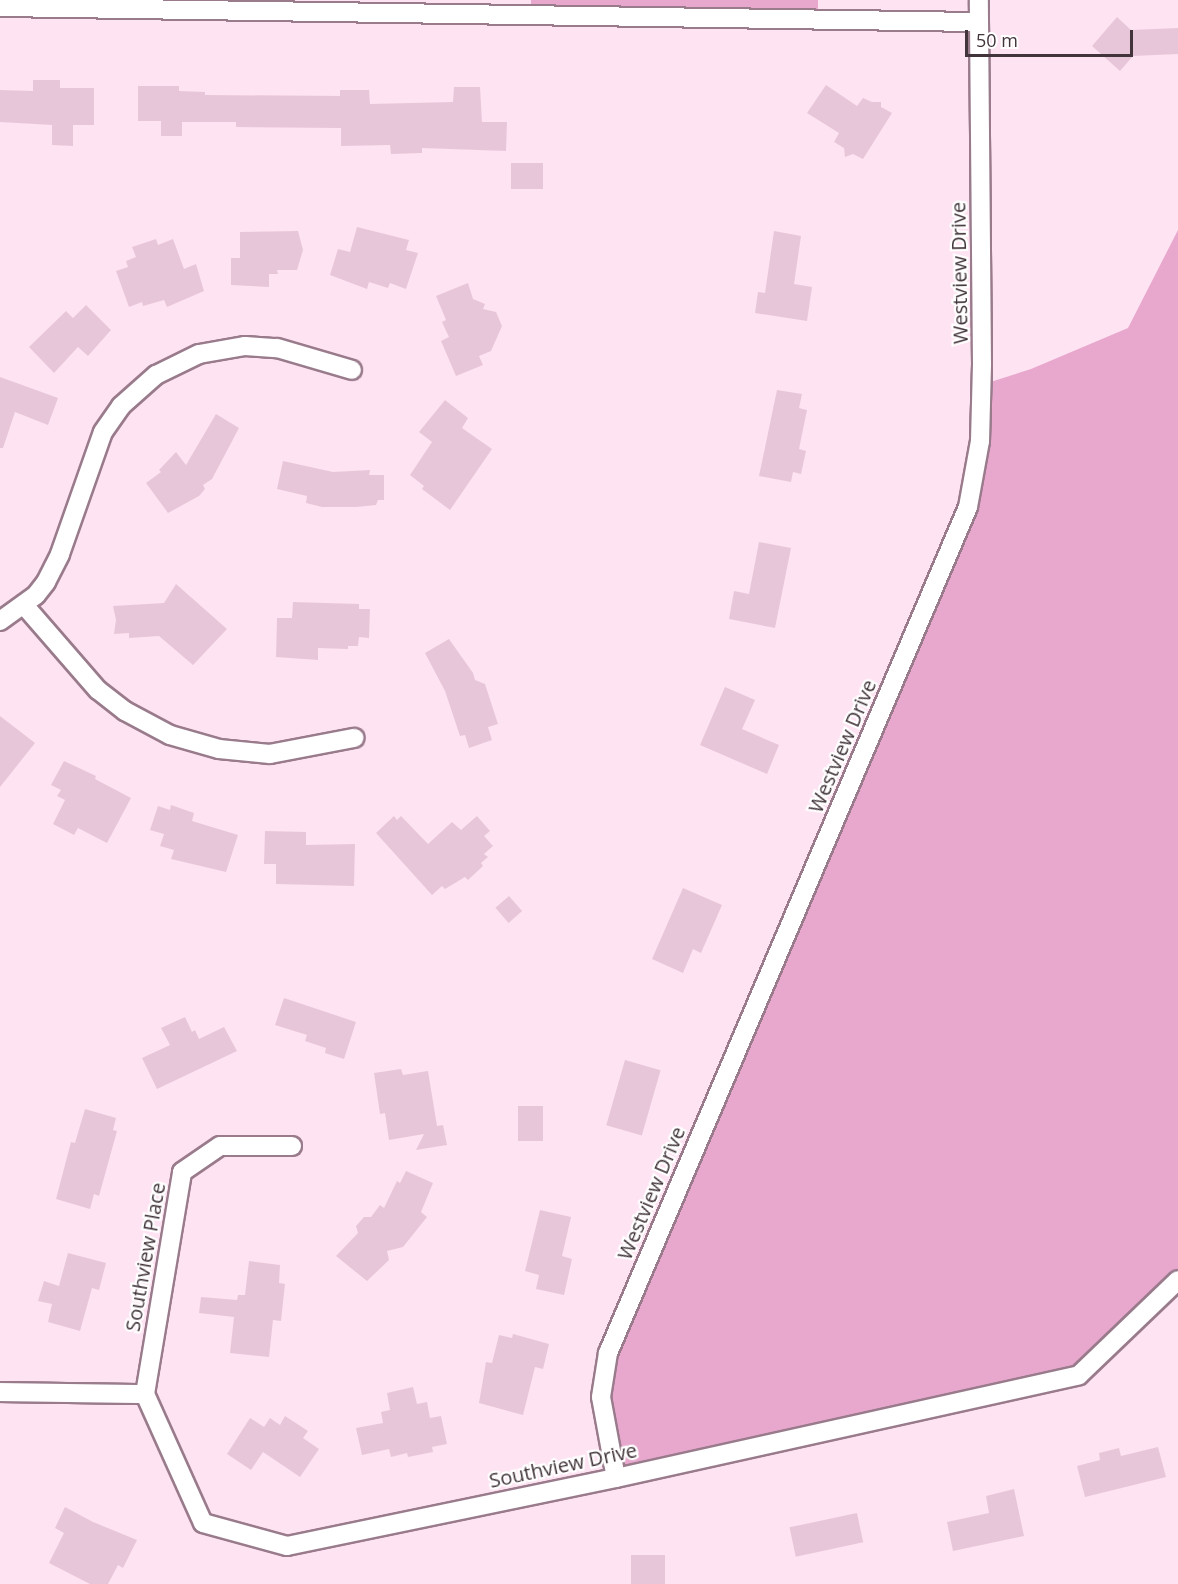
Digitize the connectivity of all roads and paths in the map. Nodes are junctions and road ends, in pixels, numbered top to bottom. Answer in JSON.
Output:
{"nodes":[{"id":1,"x":979,"y":0,"type":"edge"},
{"id":2,"x":0,"y":7,"type":"edge"},
{"id":3,"x":979,"y":22,"type":"junction"},
{"id":4,"x":352,"y":370,"type":"dead end"},
{"id":5,"x":24,"y":605,"type":"junction"},
{"id":6,"x":0,"y":621,"type":"edge"},
{"id":7,"x":354,"y":738,"type":"dead end"},
{"id":8,"x":292,"y":1146,"type":"dead end"},
{"id":9,"x":1178,"y":1280,"type":"edge"},
{"id":10,"x":0,"y":1392,"type":"edge"},
{"id":11,"x":145,"y":1394,"type":"junction"},
{"id":12,"x":616,"y":1478,"type":"junction"}],
"edges":[{"from":1,"to":3,"type":"street","name":"Westview Drive"},
{"from":2,"to":3,"type":"street"},
{"from":3,"to":12,"type":"street","name":"Westview Drive"},
{"from":4,"to":5,"type":"street"},
{"from":5,"to":6,"type":"street"},
{"from":5,"to":7,"type":"street"},
{"from":8,"to":11,"type":"street","name":"Southview Place"},
{"from":9,"to":12,"type":"street","name":"Southview Drive"},
{"from":10,"to":11,"type":"street"},
{"from":11,"to":12,"type":"street","name":"Southview Drive"}]}
